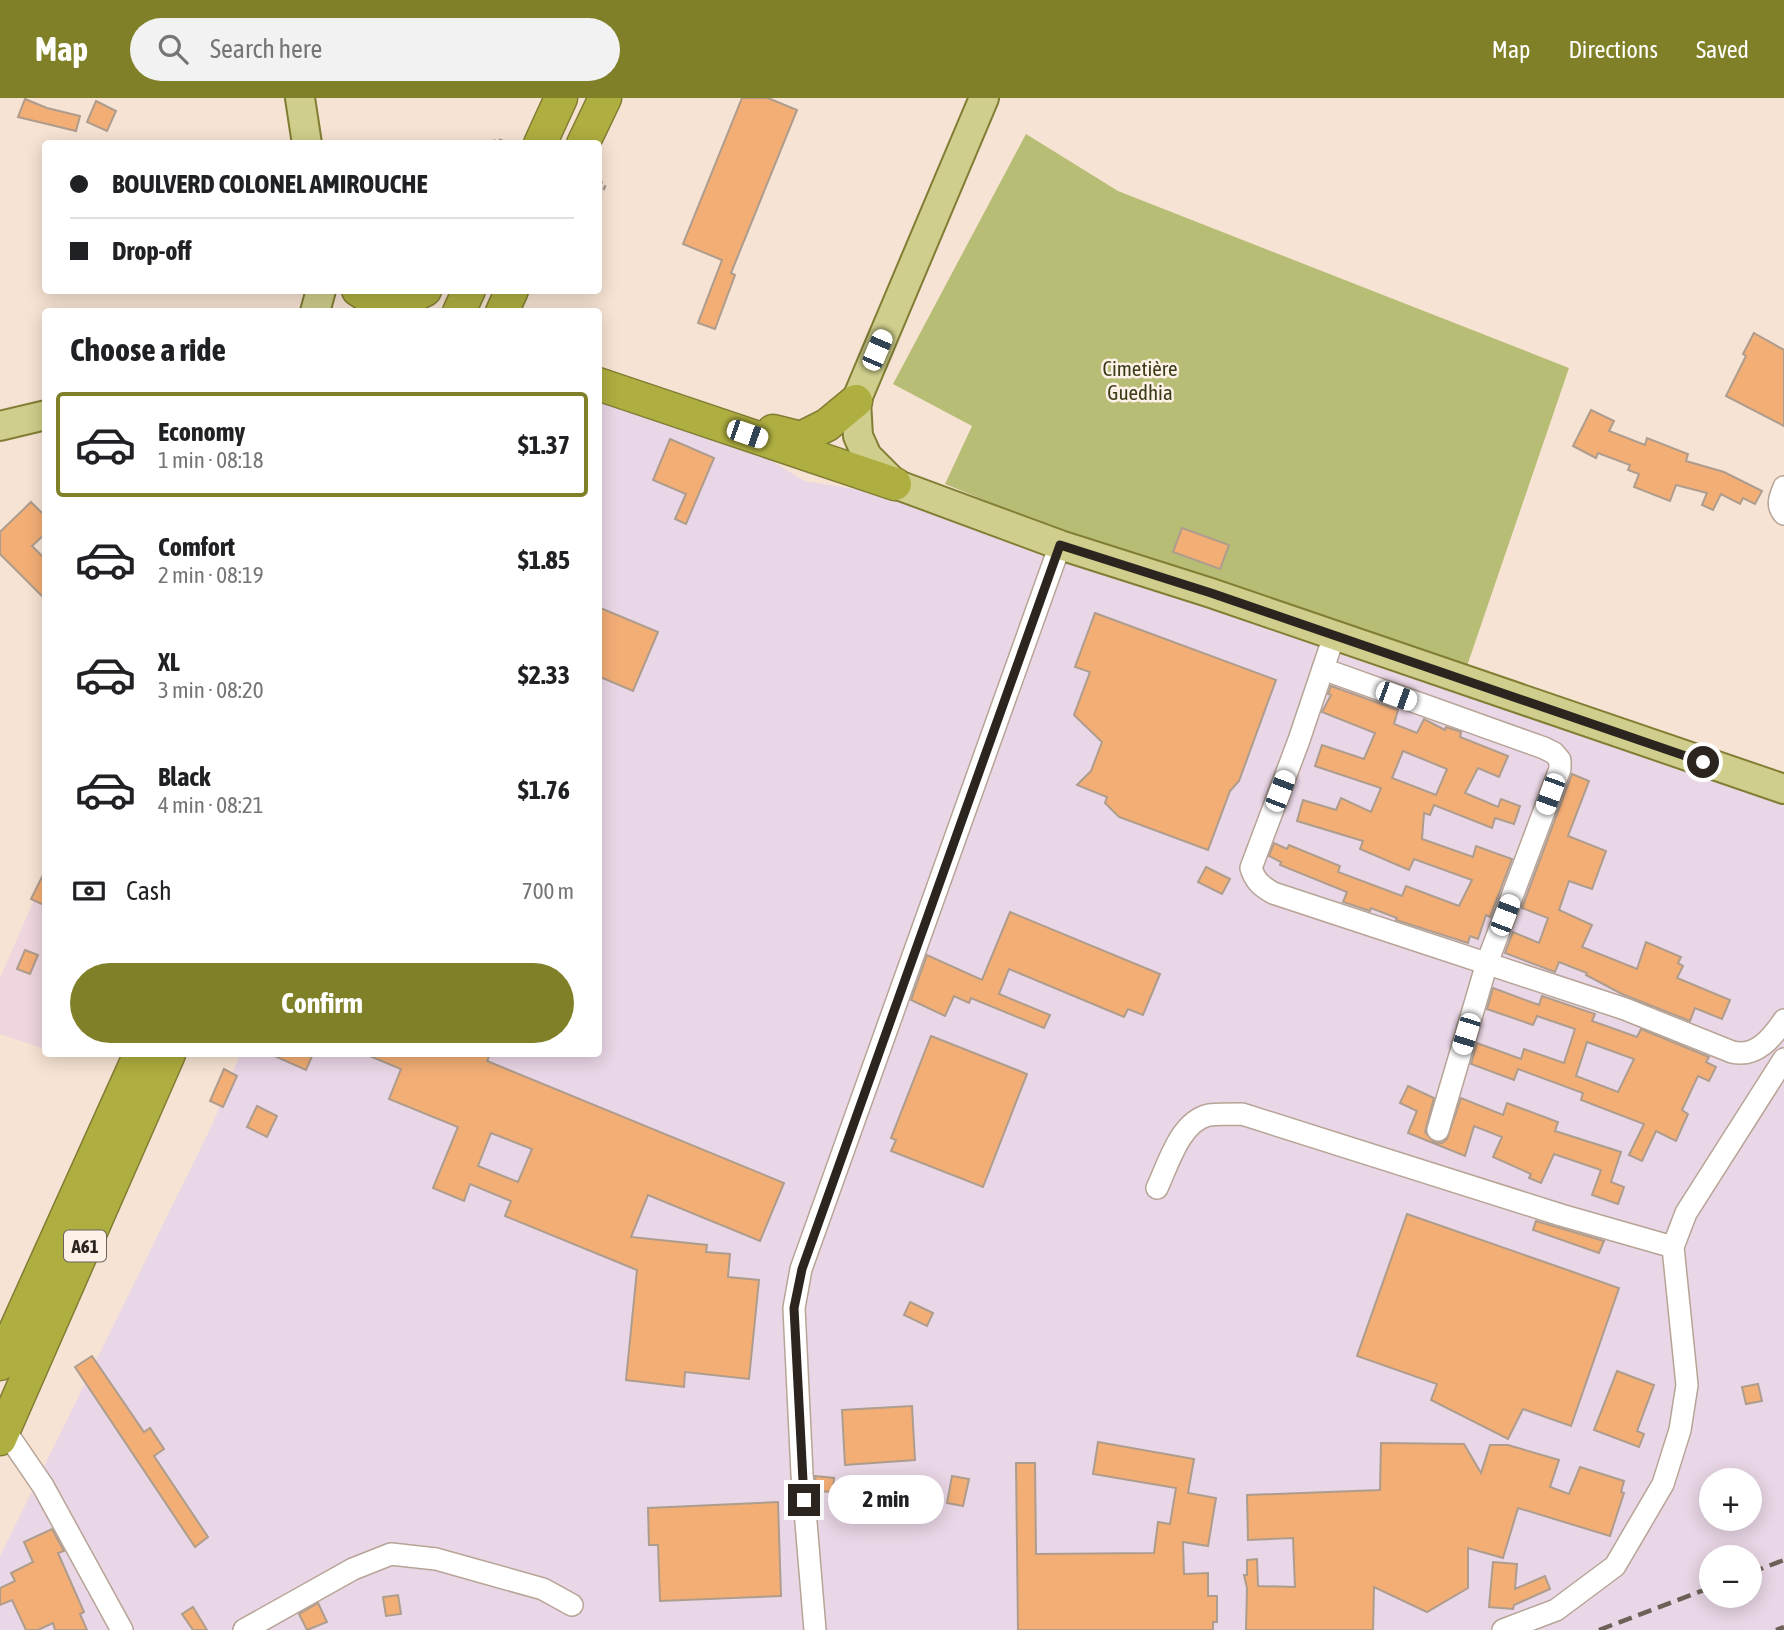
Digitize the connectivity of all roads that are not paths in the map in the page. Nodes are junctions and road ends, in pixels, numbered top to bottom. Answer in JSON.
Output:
{"nodes":[{"id":1,"x":300,"y":98,"type":"edge"},
{"id":2,"x":561,"y":98,"type":"edge"},
{"id":3,"x":605,"y":98,"type":"edge"},
{"id":4,"x":984,"y":98,"type":"edge"},
{"id":5,"x":306,"y":140,"type":"edge"},
{"id":6,"x":542,"y":140,"type":"edge"},
{"id":7,"x":585,"y":140,"type":"edge"},
{"id":8,"x":365,"y":294,"type":"edge"},
{"id":9,"x":415,"y":294,"type":"edge"},
{"id":10,"x":602,"y":371,"type":"edge"},
{"id":11,"x":602,"y":385,"type":"edge"},
{"id":12,"x":856,"y":401,"type":"junction"},
{"id":13,"x":42,"y":416,"type":"edge"},
{"id":14,"x":0,"y":426,"type":"edge"},
{"id":15,"x":895,"y":484,"type":"junction"},
{"id":16,"x":1784,"y":487,"type":"edge"},
{"id":17,"x":1784,"y":514,"type":"edge"},
{"id":18,"x":1060,"y":545,"type":"junction"},
{"id":19,"x":1334,"y":636,"type":"junction"},
{"id":20,"x":1323,"y":669,"type":"junction"},
{"id":21,"x":1784,"y":789,"type":"edge"},
{"id":22,"x":1487,"y":963,"type":"junction"},
{"id":23,"x":1784,"y":1020,"type":"edge"},
{"id":24,"x":139,"y":1057,"type":"edge"},
{"id":25,"x":168,"y":1057,"type":"edge"},
{"id":26,"x":1784,"y":1059,"type":"edge"},
{"id":27,"x":1438,"y":1129,"type":"dead end"},
{"id":28,"x":1157,"y":1188,"type":"dead end"},
{"id":29,"x":1674,"y":1247,"type":"junction"},
{"id":30,"x":0,"y":1364,"type":"edge"},
{"id":31,"x":2,"y":1434,"type":"edge"},
{"id":32,"x":572,"y":1605,"type":"dead end"},
{"id":33,"x":122,"y":1630,"type":"edge"},
{"id":34,"x":244,"y":1630,"type":"edge"},
{"id":35,"x":815,"y":1630,"type":"edge"},
{"id":36,"x":1503,"y":1630,"type":"edge"}],
"edges":[{"from":1,"to":5,"type":"main road"},
{"from":2,"to":6,"type":"highway"},
{"from":3,"to":7,"type":"highway"},
{"from":4,"to":12,"type":"main road"},
{"from":8,"to":9,"type":"highway"},
{"from":10,"to":12,"type":"highway"},
{"from":11,"to":15,"type":"highway"},
{"from":12,"to":15,"type":"main road"},
{"from":13,"to":14,"type":"main road"},
{"from":15,"to":18,"type":"main road"},
{"from":16,"to":17,"type":"street"},
{"from":18,"to":19,"type":"main road"},
{"from":18,"to":35,"type":"street"},
{"from":19,"to":20,"type":"street"},
{"from":19,"to":21,"type":"main road"},
{"from":20,"to":22,"type":"street"},
{"from":20,"to":22,"type":"street"},
{"from":22,"to":23,"type":"street"},
{"from":22,"to":27,"type":"street"},
{"from":24,"to":30,"type":"highway","number":"A61"},
{"from":25,"to":31,"type":"highway","number":"A61"},
{"from":26,"to":29,"type":"street"},
{"from":28,"to":29,"type":"street"},
{"from":29,"to":36,"type":"street"},
{"from":31,"to":33,"type":"street"},
{"from":32,"to":34,"type":"street"}]}
